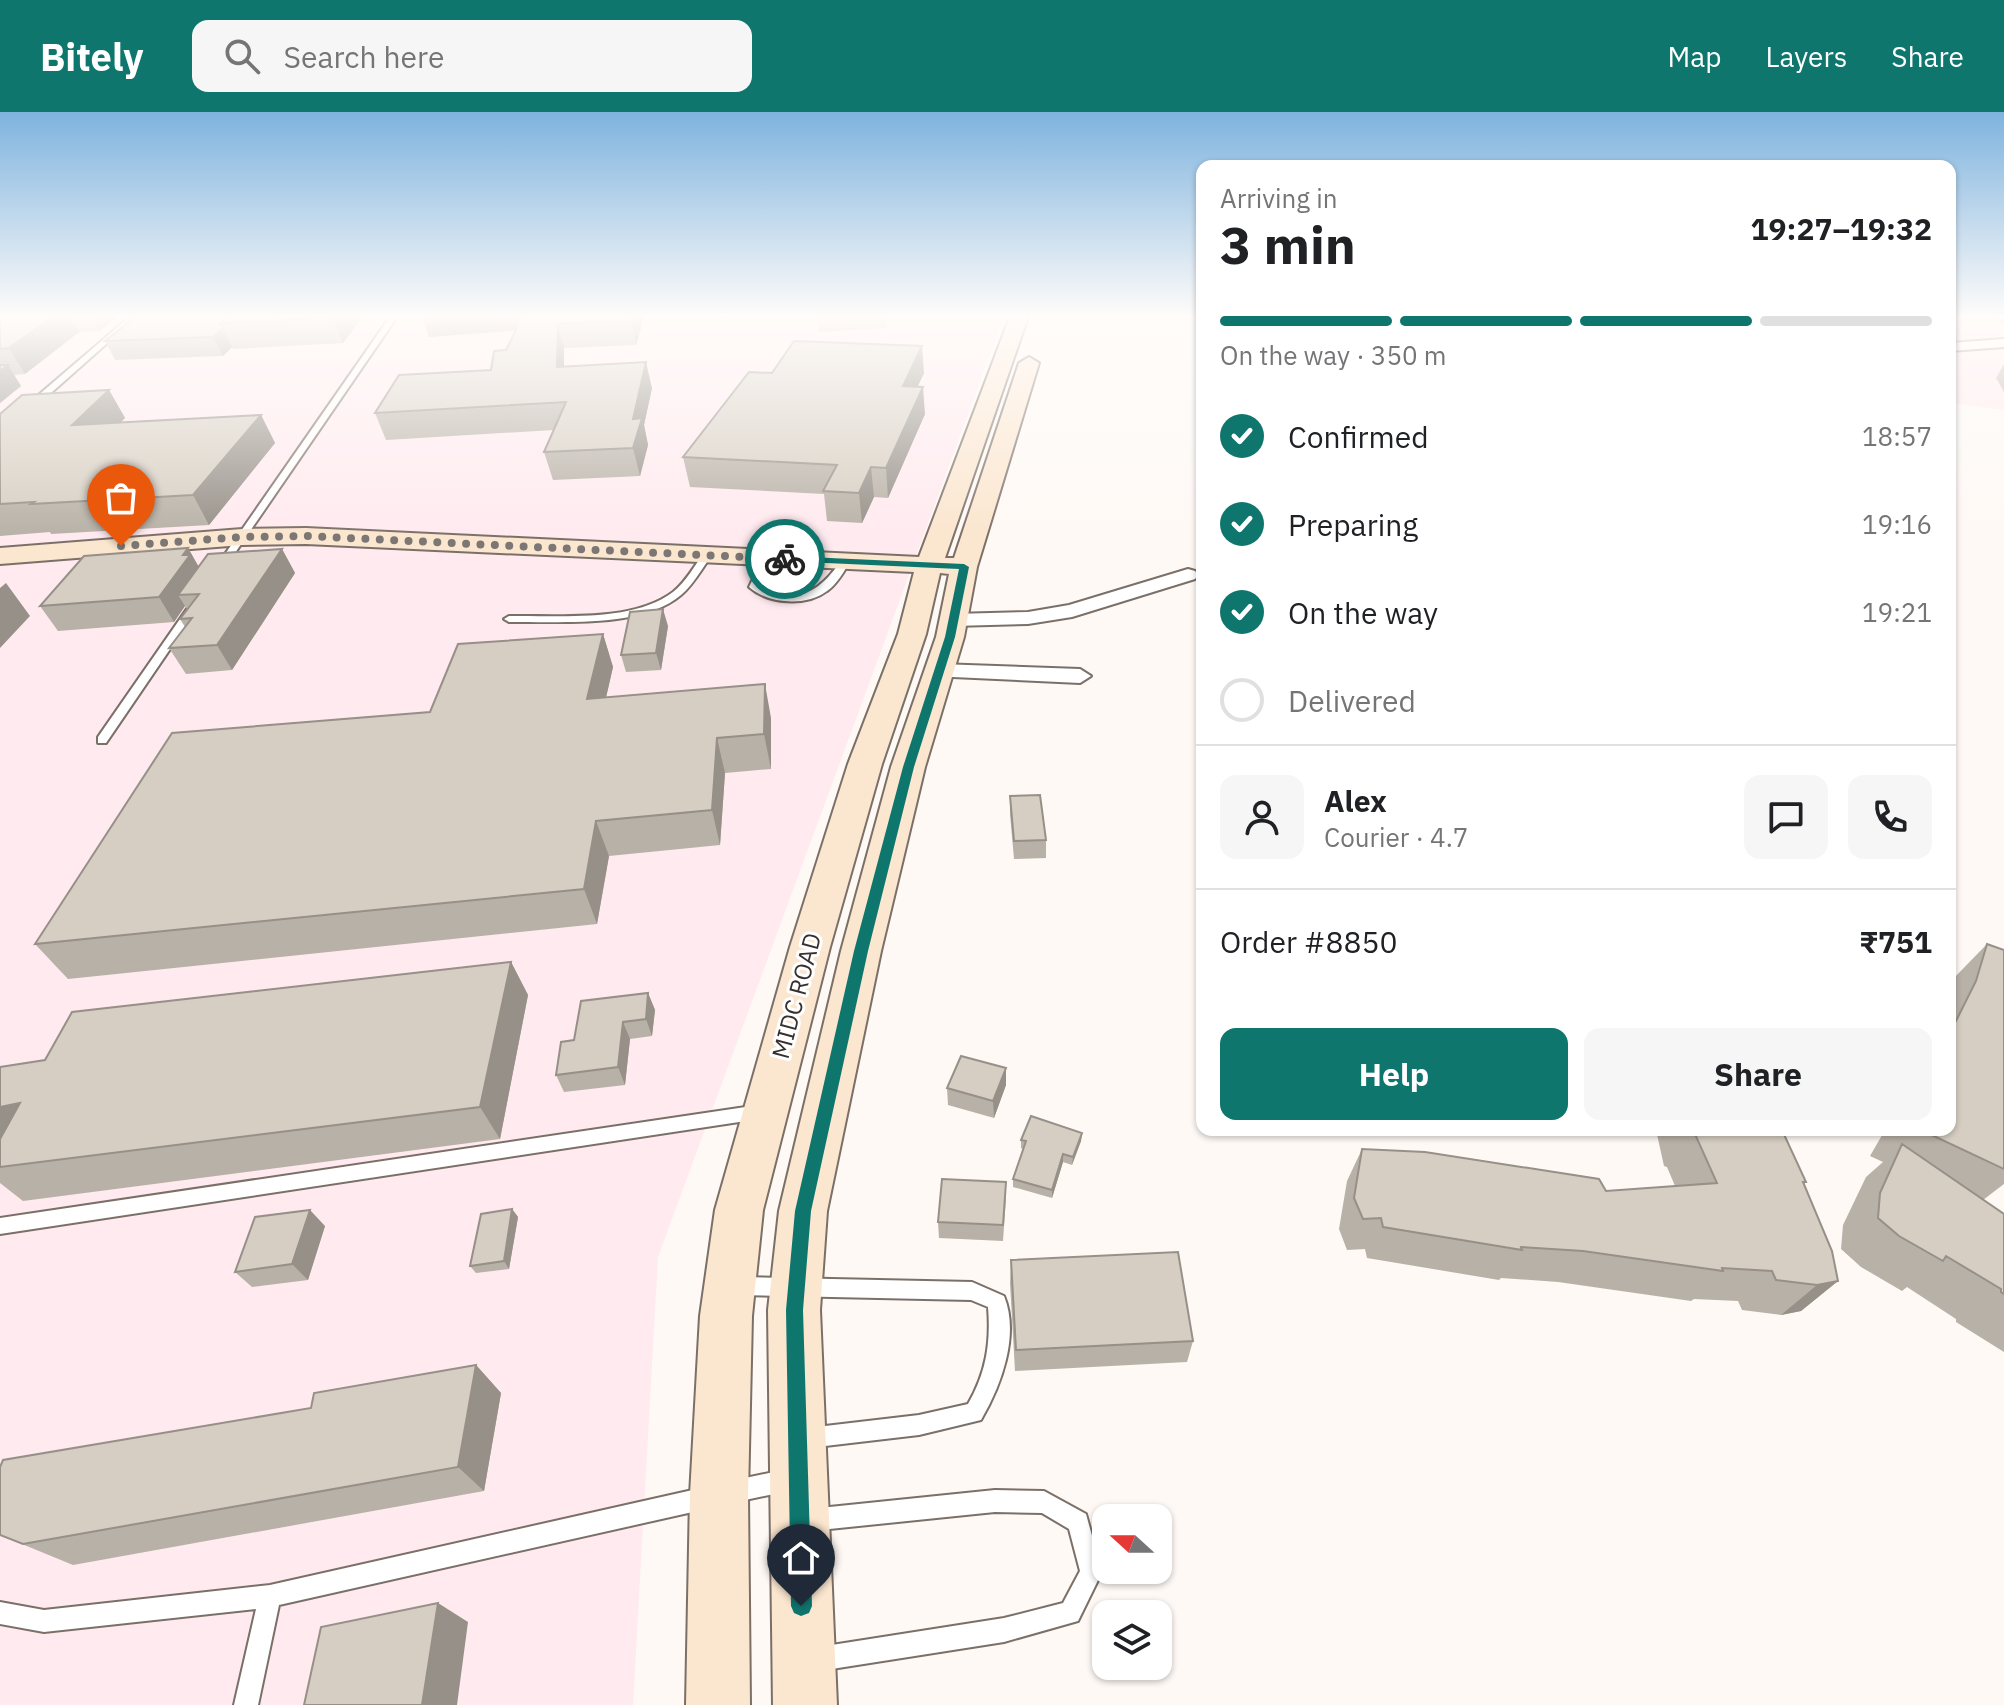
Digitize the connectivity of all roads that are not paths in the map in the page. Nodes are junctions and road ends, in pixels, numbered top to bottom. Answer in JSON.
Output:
{"nodes":[{"id":1,"x":50,"y":388,"type":"edge"},
{"id":2,"x":345,"y":388,"type":"edge"},
{"id":3,"x":998,"y":388,"type":"edge"},
{"id":4,"x":1015,"y":388,"type":"edge"},
{"id":5,"x":26,"y":409,"type":"edge"},
{"id":6,"x":242,"y":537,"type":"junction"},
{"id":7,"x":707,"y":555,"type":"junction"},
{"id":8,"x":0,"y":556,"type":"edge"},
{"id":9,"x":767,"y":558,"type":"junction"},
{"id":10,"x":845,"y":561,"type":"junction"},
{"id":11,"x":947,"y":566,"type":"junction"},
{"id":12,"x":1188,"y":575,"type":"dead end"},
{"id":13,"x":211,"y":582,"type":"edge"},
{"id":14,"x":202,"y":595,"type":"edge"},
{"id":15,"x":509,"y":619,"type":"dead end"},
{"id":16,"x":953,"y":620,"type":"junction"},
{"id":17,"x":939,"y":671,"type":"junction"},
{"id":18,"x":1080,"y":676,"type":"dead end"},
{"id":19,"x":102,"y":740,"type":"dead end"},
{"id":20,"x":766,"y":1111,"type":"junction"},
{"id":21,"x":0,"y":1226,"type":"edge"},
{"id":22,"x":729,"y":1285,"type":"junction"},
{"id":23,"x":796,"y":1289,"type":"junction"},
{"id":24,"x":796,"y":1458,"type":"junction"},
{"id":25,"x":719,"y":1495,"type":"junction"},
{"id":26,"x":798,"y":1521,"type":"junction"},
{"id":27,"x":270,"y":1596,"type":"junction"},
{"id":28,"x":0,"y":1613,"type":"edge"},
{"id":29,"x":803,"y":1662,"type":"junction"},
{"id":30,"x":246,"y":1705,"type":"edge"},
{"id":31,"x":718,"y":1705,"type":"edge"},
{"id":32,"x":805,"y":1705,"type":"edge"}],
"edges":[{"from":1,"to":5,"type":"lane"},
{"from":2,"to":6,"type":"lane"},
{"from":3,"to":11,"type":"main road","name":"MIDC ROAD"},
{"from":4,"to":11,"type":"main road","name":"MIDC ROAD"},
{"from":6,"to":7,"type":"main road"},
{"from":6,"to":8,"type":"main road"},
{"from":6,"to":13,"type":"lane"},
{"from":7,"to":9,"type":"main road"},
{"from":7,"to":15,"type":"lane"},
{"from":9,"to":10,"type":"main road"},
{"from":9,"to":10,"type":"lane"},
{"from":10,"to":11,"type":"main road"},
{"from":11,"to":16,"type":"main road","name":"MIDC ROAD"},
{"from":11,"to":20,"type":"main road","name":"MIDC ROAD"},
{"from":12,"to":16,"type":"street"},
{"from":14,"to":19,"type":"lane"},
{"from":16,"to":17,"type":"main road","name":"MIDC ROAD"},
{"from":17,"to":18,"type":"street"},
{"from":17,"to":23,"type":"main road","name":"MIDC ROAD"},
{"from":20,"to":21,"type":"lane"},
{"from":20,"to":22,"type":"main road","name":"MIDC ROAD"},
{"from":22,"to":23,"type":"lane"},
{"from":22,"to":25,"type":"main road","name":"MIDC ROAD"},
{"from":23,"to":24,"type":"main road","name":"MIDC ROAD"},
{"from":23,"to":24,"type":"lane"},
{"from":24,"to":25,"type":"lane"},
{"from":24,"to":26,"type":"main road","name":"MIDC ROAD"},
{"from":25,"to":27,"type":"lane"},
{"from":25,"to":31,"type":"main road","name":"MIDC ROAD"},
{"from":26,"to":29,"type":"main road","name":"MIDC ROAD"},
{"from":26,"to":29,"type":"lane"},
{"from":27,"to":28,"type":"lane"},
{"from":27,"to":30,"type":"lane"},
{"from":29,"to":32,"type":"main road","name":"MIDC ROAD"}]}
